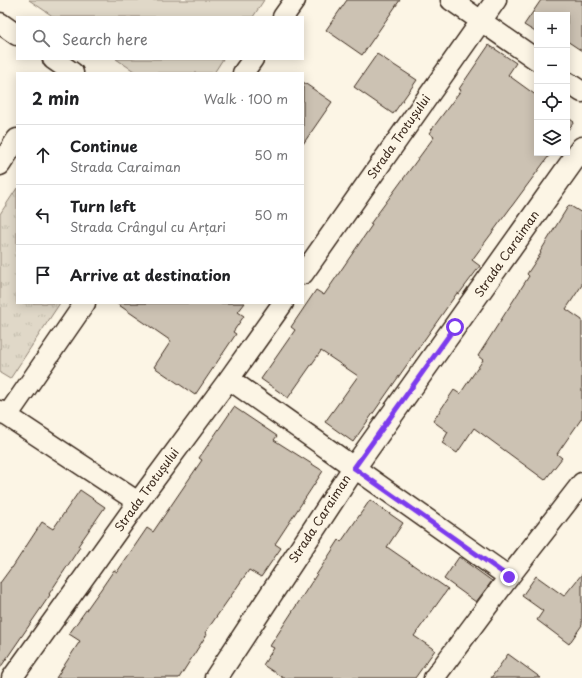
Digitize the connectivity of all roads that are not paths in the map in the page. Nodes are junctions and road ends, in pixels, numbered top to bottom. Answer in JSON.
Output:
{"nodes":[{"id":1,"x":295,"y":0,"type":"edge"},
{"id":2,"x":451,"y":0,"type":"edge"},
{"id":3,"x":496,"y":0,"type":"edge"},
{"id":4,"x":284,"y":16,"type":"edge"},
{"id":5,"x":481,"y":21,"type":"junction"},
{"id":6,"x":0,"y":23,"type":"edge"},
{"id":7,"x":16,"y":34,"type":"edge"},
{"id":8,"x":534,"y":58,"type":"edge"},
{"id":9,"x":252,"y":60,"type":"edge"},
{"id":10,"x":244,"y":72,"type":"edge"},
{"id":11,"x":570,"y":84,"type":"edge"},
{"id":12,"x":582,"y":92,"type":"edge"},
{"id":13,"x":16,"y":141,"type":"edge"},
{"id":14,"x":582,"y":148,"type":"edge"},
{"id":15,"x":0,"y":165,"type":"edge"},
{"id":16,"x":304,"y":273,"type":"edge"},
{"id":17,"x":83,"y":304,"type":"edge"},
{"id":18,"x":282,"y":304,"type":"edge"},
{"id":19,"x":229,"y":379,"type":"junction"},
{"id":20,"x":4,"y":413,"type":"edge"},
{"id":21,"x":354,"y":468,"type":"junction"},
{"id":22,"x":579,"y":494,"type":"edge"},
{"id":23,"x":138,"y":502,"type":"junction"},
{"id":24,"x":509,"y":577,"type":"junction"},
{"id":25,"x":12,"y":678,"type":"edge"},
{"id":26,"x":216,"y":678,"type":"edge"},
{"id":27,"x":434,"y":678,"type":"edge"}],
"edges":[{"from":1,"to":4,"type":"street"},
{"from":2,"to":5,"type":"street"},
{"from":3,"to":5,"type":"street","name":"Strada Trotușului"},
{"from":5,"to":8,"type":"street"},
{"from":5,"to":16,"type":"street","name":"Strada Trotușului"},
{"from":6,"to":7,"type":"street"},
{"from":9,"to":10,"type":"street"},
{"from":11,"to":12,"type":"street"},
{"from":13,"to":15,"type":"street"},
{"from":14,"to":21,"type":"street","name":"Strada Caraiman"},
{"from":17,"to":20,"type":"street"},
{"from":18,"to":19,"type":"street","name":"Strada Trotușului"},
{"from":19,"to":21,"type":"street"},
{"from":19,"to":23,"type":"street","name":"Strada Trotușului"},
{"from":20,"to":23,"type":"street"},
{"from":21,"to":24,"type":"street"},
{"from":21,"to":26,"type":"street","name":"Strada Caraiman"},
{"from":22,"to":24,"type":"street"},
{"from":23,"to":25,"type":"street","name":"Strada Trotușului"},
{"from":24,"to":27,"type":"street"}]}
